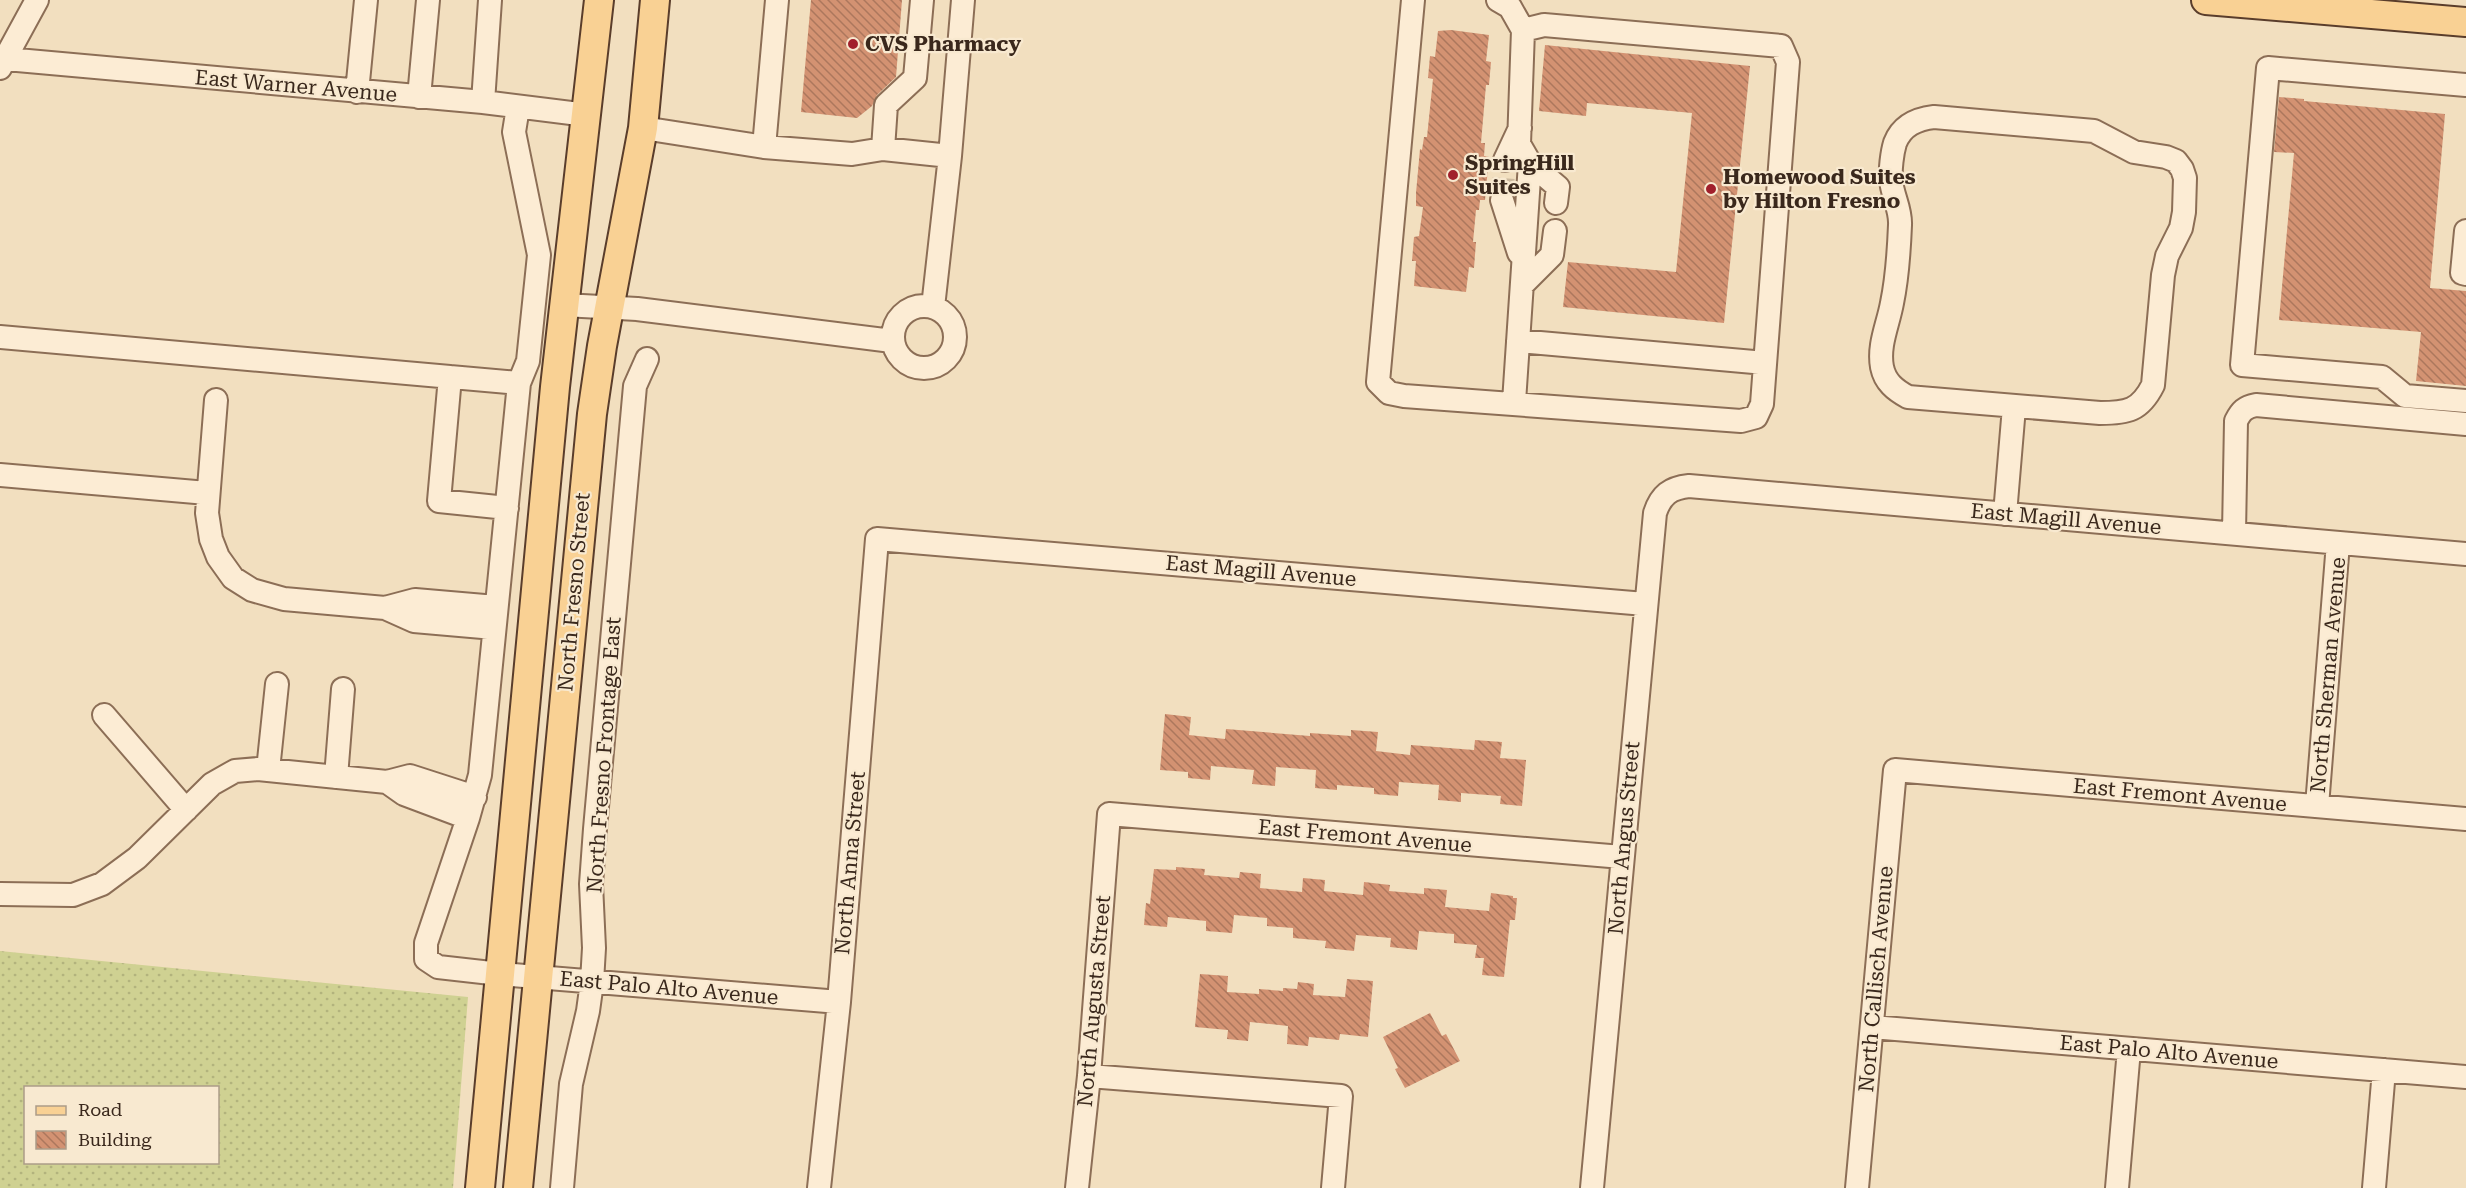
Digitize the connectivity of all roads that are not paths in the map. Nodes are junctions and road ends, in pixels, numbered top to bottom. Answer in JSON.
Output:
{"nodes":[{"id":1,"x":37,"y":0,"type":"edge"},
{"id":2,"x":366,"y":0,"type":"edge"},
{"id":3,"x":428,"y":0,"type":"edge"},
{"id":4,"x":490,"y":0,"type":"edge"},
{"id":5,"x":599,"y":0,"type":"edge"},
{"id":6,"x":655,"y":0,"type":"edge"},
{"id":7,"x":777,"y":0,"type":"edge"},
{"id":8,"x":922,"y":0,"type":"edge"},
{"id":9,"x":963,"y":0,"type":"edge"},
{"id":10,"x":1413,"y":0,"type":"edge"},
{"id":11,"x":1498,"y":0,"type":"edge"},
{"id":12,"x":2206,"y":0,"type":"edge"},
{"id":13,"x":2466,"y":22,"type":"edge"},
{"id":14,"x":1523,"y":30,"type":"junction"},
{"id":15,"x":3,"y":64,"type":"edge"},
{"id":16,"x":2466,"y":85,"type":"edge"},
{"id":17,"x":357,"y":92,"type":"junction"},
{"id":18,"x":419,"y":97,"type":"junction"},
{"id":19,"x":483,"y":102,"type":"junction"},
{"id":20,"x":518,"y":107,"type":"junction"},
{"id":21,"x":587,"y":116,"type":"junction"},
{"id":22,"x":1520,"y":126,"type":"junction"},
{"id":23,"x":644,"y":128,"type":"junction"},
{"id":24,"x":764,"y":147,"type":"junction"},
{"id":25,"x":883,"y":149,"type":"junction"},
{"id":26,"x":950,"y":156,"type":"junction"},
{"id":27,"x":1505,"y":160,"type":"tunnel mouth"},
{"id":28,"x":1530,"y":163,"type":"junction"},
{"id":29,"x":1502,"y":200,"type":"tunnel mouth"},
{"id":30,"x":1556,"y":203,"type":"dead end"},
{"id":31,"x":1555,"y":231,"type":"dead end"},
{"id":32,"x":2466,"y":231,"type":"edge"},
{"id":33,"x":2466,"y":274,"type":"edge"},
{"id":34,"x":1522,"y":275,"type":"junction"},
{"id":35,"x":564,"y":305,"type":"junction"},
{"id":36,"x":933,"y":307,"type":"junction"},
{"id":37,"x":610,"y":308,"type":"junction"},
{"id":38,"x":0,"y":337,"type":"edge"},
{"id":39,"x":892,"y":341,"type":"junction"},
{"id":40,"x":1518,"y":341,"type":"junction"},
{"id":41,"x":647,"y":359,"type":"dead end"},
{"id":42,"x":1765,"y":363,"type":"junction"},
{"id":43,"x":450,"y":377,"type":"junction"},
{"id":44,"x":519,"y":383,"type":"junction"},
{"id":45,"x":216,"y":400,"type":"dead end"},
{"id":46,"x":2466,"y":401,"type":"edge"},
{"id":47,"x":1514,"y":402,"type":"junction"},
{"id":48,"x":2014,"y":407,"type":"junction"},
{"id":49,"x":2466,"y":424,"type":"edge"},
{"id":50,"x":0,"y":475,"type":"edge"},
{"id":51,"x":1668,"y":491,"type":"joint"},
{"id":52,"x":207,"y":493,"type":"junction"},
{"id":53,"x":507,"y":508,"type":"junction"},
{"id":54,"x":2006,"y":514,"type":"junction"},
{"id":55,"x":2234,"y":534,"type":"junction"},
{"id":56,"x":877,"y":538,"type":"joint"},
{"id":57,"x":2338,"y":543,"type":"junction"},
{"id":58,"x":2466,"y":554,"type":"edge"},
{"id":59,"x":1645,"y":604,"type":"junction"},
{"id":60,"x":495,"y":617,"type":"junction"},
{"id":61,"x":277,"y":684,"type":"dead end"},
{"id":62,"x":343,"y":689,"type":"dead end"},
{"id":63,"x":104,"y":715,"type":"dead end"},
{"id":64,"x":268,"y":770,"type":"junction"},
{"id":65,"x":1895,"y":770,"type":"joint"},
{"id":66,"x":336,"y":777,"type":"junction"},
{"id":67,"x":2317,"y":806,"type":"junction"},
{"id":68,"x":472,"y":807,"type":"junction"},
{"id":69,"x":186,"y":810,"type":"junction"},
{"id":70,"x":1109,"y":814,"type":"joint"},
{"id":71,"x":2466,"y":819,"type":"edge"},
{"id":72,"x":1622,"y":857,"type":"junction"},
{"id":73,"x":0,"y":894,"type":"edge"},
{"id":74,"x":500,"y":974,"type":"junction"},
{"id":75,"x":538,"y":978,"type":"junction"},
{"id":76,"x":592,"y":982,"type":"junction"},
{"id":77,"x":839,"y":1002,"type":"junction"},
{"id":78,"x":1872,"y":1027,"type":"junction"},
{"id":79,"x":2129,"y":1049,"type":"junction"},
{"id":80,"x":2384,"y":1070,"type":"junction"},
{"id":81,"x":1089,"y":1076,"type":"junction"},
{"id":82,"x":2466,"y":1077,"type":"edge"},
{"id":83,"x":480,"y":1188,"type":"edge"},
{"id":84,"x":518,"y":1188,"type":"edge"},
{"id":85,"x":562,"y":1188,"type":"edge"},
{"id":86,"x":819,"y":1188,"type":"edge"},
{"id":87,"x":1077,"y":1188,"type":"edge"},
{"id":88,"x":1333,"y":1188,"type":"edge"},
{"id":89,"x":1592,"y":1188,"type":"edge"},
{"id":90,"x":1857,"y":1188,"type":"edge"},
{"id":91,"x":2116,"y":1188,"type":"edge"},
{"id":92,"x":2374,"y":1188,"type":"edge"}],
"edges":[{"from":1,"to":15,"type":"street"},
{"from":2,"to":17,"type":"street"},
{"from":3,"to":18,"type":"street"},
{"from":4,"to":19,"type":"street"},
{"from":5,"to":21,"type":"main road","name":"North Fresno Street"},
{"from":6,"to":23,"type":"main road","name":"North Fresno Street"},
{"from":7,"to":24,"type":"street"},
{"from":8,"to":25,"type":"street"},
{"from":9,"to":26,"type":"street"},
{"from":10,"to":47,"type":"street"},
{"from":11,"to":14,"type":"street"},
{"from":12,"to":13,"type":"main road"},
{"from":14,"to":22,"type":"street"},
{"from":14,"to":42,"type":"street"},
{"from":15,"to":17,"type":"street","name":"East Warner Avenue"},
{"from":16,"to":46,"type":"street"},
{"from":17,"to":18,"type":"street","name":"East Warner Avenue"},
{"from":18,"to":19,"type":"street","name":"East Warner Avenue"},
{"from":19,"to":20,"type":"street","name":"East Warner Avenue"},
{"from":20,"to":21,"type":"street","name":"East Warner Avenue"},
{"from":20,"to":44,"type":"street"},
{"from":21,"to":35,"type":"main road","name":"North Fresno Street"},
{"from":22,"to":27,"type":"street"},
{"from":22,"to":28,"type":"street"},
{"from":23,"to":24,"type":"street"},
{"from":23,"to":37,"type":"main road","name":"North Fresno Street"},
{"from":24,"to":25,"type":"street"},
{"from":25,"to":26,"type":"street"},
{"from":26,"to":36,"type":"street"},
{"from":28,"to":30,"type":"street"},
{"from":28,"to":34,"type":"street"},
{"from":29,"to":34,"type":"street"},
{"from":31,"to":34,"type":"street"},
{"from":32,"to":33,"type":"street"},
{"from":34,"to":40,"type":"street"},
{"from":35,"to":37,"type":"street"},
{"from":35,"to":74,"type":"main road","name":"North Fresno Street"},
{"from":36,"to":39,"type":"street"},
{"from":36,"to":39,"type":"street"},
{"from":37,"to":39,"type":"street"},
{"from":37,"to":75,"type":"main road","name":"North Fresno Street"},
{"from":38,"to":43,"type":"street"},
{"from":40,"to":42,"type":"street"},
{"from":40,"to":47,"type":"street"},
{"from":41,"to":76,"type":"street","name":"North Fresno Frontage East"},
{"from":42,"to":47,"type":"street"},
{"from":43,"to":44,"type":"street"},
{"from":43,"to":53,"type":"street"},
{"from":44,"to":53,"type":"street"},
{"from":45,"to":52,"type":"street"},
{"from":48,"to":48,"type":"street"},
{"from":48,"to":54,"type":"street"},
{"from":49,"to":55,"type":"street"},
{"from":50,"to":52,"type":"street"},
{"from":51,"to":54,"type":"street","name":"East Magill Avenue"},
{"from":51,"to":59,"type":"street","name":"North Angus Street"},
{"from":52,"to":60,"type":"street"},
{"from":53,"to":60,"type":"street"},
{"from":54,"to":55,"type":"street","name":"East Magill Avenue"},
{"from":55,"to":57,"type":"street","name":"East Magill Avenue"},
{"from":56,"to":59,"type":"street","name":"East Magill Avenue"},
{"from":56,"to":77,"type":"street","name":"North Anna Street"},
{"from":57,"to":58,"type":"street","name":"East Magill Avenue"},
{"from":57,"to":67,"type":"street","name":"North Sherman Avenue"},
{"from":59,"to":72,"type":"street","name":"North Angus Street"},
{"from":60,"to":68,"type":"street"},
{"from":61,"to":64,"type":"street"},
{"from":62,"to":66,"type":"street"},
{"from":63,"to":69,"type":"street"},
{"from":64,"to":66,"type":"street"},
{"from":64,"to":69,"type":"street"},
{"from":65,"to":67,"type":"street","name":"East Fremont Avenue"},
{"from":65,"to":78,"type":"street","name":"North Callisch Avenue"},
{"from":66,"to":68,"type":"street"},
{"from":67,"to":71,"type":"street","name":"East Fremont Avenue"},
{"from":68,"to":74,"type":"street","name":"East Palo Alto Avenue"},
{"from":69,"to":73,"type":"street"},
{"from":70,"to":72,"type":"street","name":"East Fremont Avenue"},
{"from":70,"to":81,"type":"street","name":"North Augusta Street"},
{"from":72,"to":89,"type":"street","name":"North Angus Street"},
{"from":74,"to":75,"type":"street","name":"East Palo Alto Avenue"},
{"from":74,"to":83,"type":"main road","name":"North Fresno Street"},
{"from":75,"to":76,"type":"street","name":"East Palo Alto Avenue"},
{"from":75,"to":84,"type":"main road","name":"North Fresno Street"},
{"from":76,"to":77,"type":"street","name":"East Palo Alto Avenue"},
{"from":76,"to":85,"type":"street","name":"North Fresno Frontage East"},
{"from":77,"to":86,"type":"street","name":"North Anna Street"},
{"from":78,"to":79,"type":"street","name":"East Palo Alto Avenue"},
{"from":78,"to":90,"type":"street","name":"North Callisch Avenue"},
{"from":79,"to":80,"type":"street","name":"East Palo Alto Avenue"},
{"from":79,"to":91,"type":"street"},
{"from":80,"to":82,"type":"street","name":"East Palo Alto Avenue"},
{"from":80,"to":92,"type":"street"},
{"from":81,"to":87,"type":"street","name":"North Augusta Street"},
{"from":81,"to":88,"type":"street"}]}
